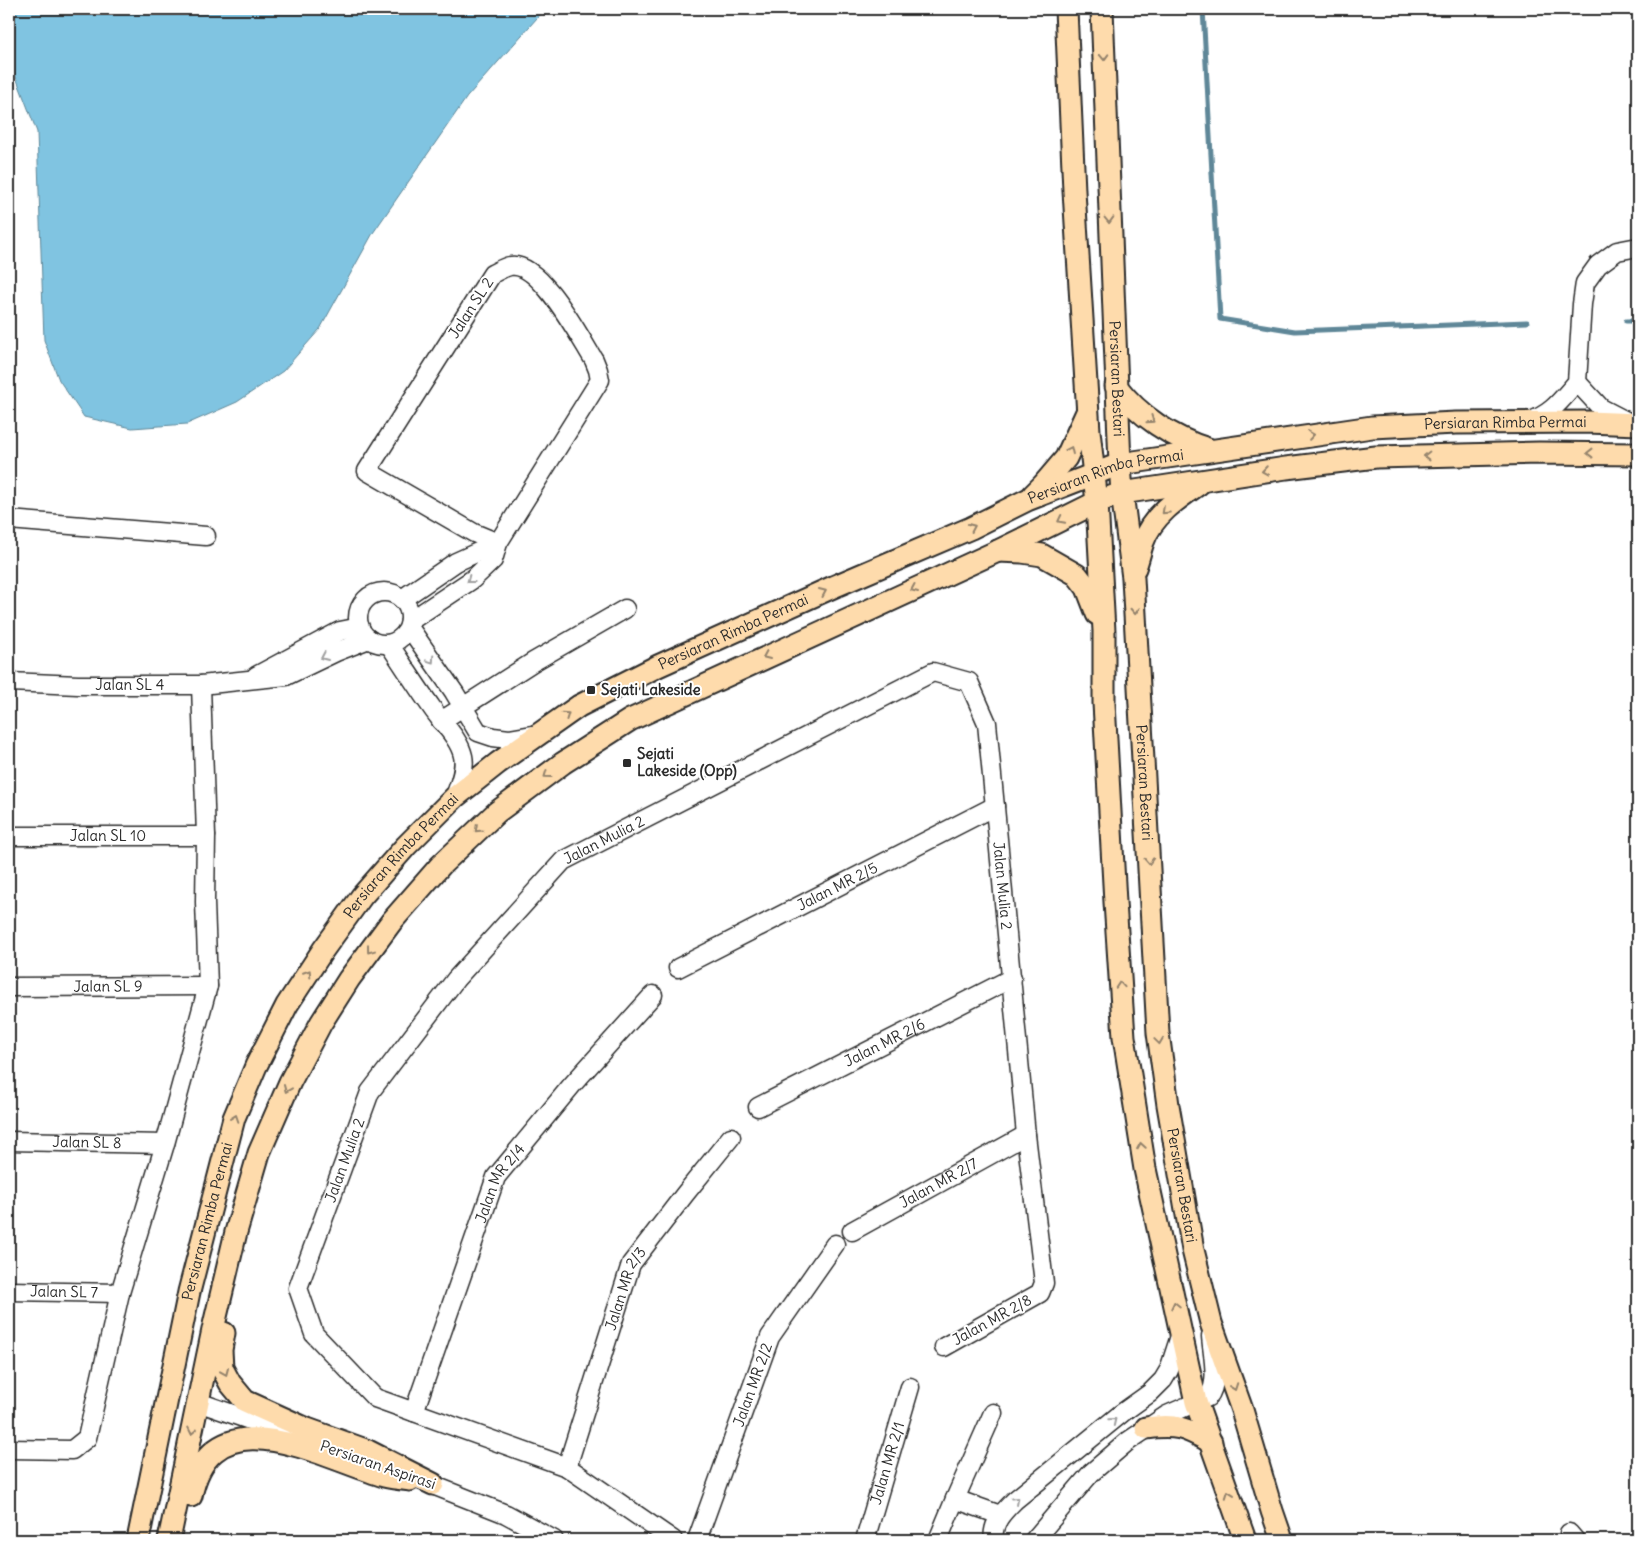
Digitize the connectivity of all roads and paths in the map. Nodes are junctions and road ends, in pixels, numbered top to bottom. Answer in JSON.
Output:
{"nodes":[{"id":1,"x":1066,"y":9,"type":"edge"},
{"id":2,"x":1102,"y":9,"type":"edge"},
{"id":3,"x":1638,"y":247,"type":"edge"},
{"id":4,"x":1577,"y":382,"type":"junction"},
{"id":5,"x":1116,"y":386,"type":"junction"},
{"id":6,"x":1088,"y":410,"type":"junction"},
{"id":7,"x":1527,"y":423,"type":"junction"},
{"id":8,"x":1635,"y":423,"type":"edge"},
{"id":9,"x":1211,"y":450,"type":"junction"},
{"id":10,"x":1638,"y":454,"type":"edge"},
{"id":11,"x":1120,"y":464,"type":"junction"},
{"id":12,"x":1094,"y":473,"type":"junction"},
{"id":13,"x":1203,"y":481,"type":"junction"},
{"id":14,"x":1122,"y":494,"type":"junction"},
{"id":15,"x":1027,"y":500,"type":"junction"},
{"id":16,"x":1097,"y":502,"type":"junction"},
{"id":17,"x":9,"y":520,"type":"edge"},
{"id":18,"x":206,"y":536,"type":"dead end"},
{"id":19,"x":498,"y":543,"type":"junction"},
{"id":20,"x":998,"y":551,"type":"junction"},
{"id":21,"x":1133,"y":578,"type":"junction"},
{"id":22,"x":402,"y":599,"type":"junction"},
{"id":23,"x":624,"y":609,"type":"dead end"},
{"id":24,"x":410,"y":624,"type":"junction"},
{"id":25,"x":1104,"y":631,"type":"junction"},
{"id":26,"x":364,"y":633,"type":"junction"},
{"id":27,"x":389,"y":644,"type":"junction"},
{"id":28,"x":9,"y":682,"type":"edge"},
{"id":29,"x":201,"y":685,"type":"junction"},
{"id":30,"x":462,"y":707,"type":"junction"},
{"id":31,"x":441,"y":721,"type":"junction"},
{"id":32,"x":539,"y":734,"type":"junction"},
{"id":33,"x":455,"y":797,"type":"junction"},
{"id":34,"x":995,"y":806,"type":"junction"},
{"id":35,"x":9,"y":836,"type":"edge"},
{"id":36,"x":206,"y":836,"type":"junction"},
{"id":37,"x":678,"y":968,"type":"dead end"},
{"id":38,"x":1012,"y":978,"type":"junction"},
{"id":39,"x":208,"y":986,"type":"junction"},
{"id":40,"x":9,"y":987,"type":"edge"},
{"id":41,"x":653,"y":995,"type":"dead end"},
{"id":42,"x":758,"y":1106,"type":"dead end"},
{"id":43,"x":1026,"y":1135,"type":"junction"},
{"id":44,"x":731,"y":1137,"type":"dead end"},
{"id":45,"x":9,"y":1141,"type":"edge"},
{"id":46,"x":165,"y":1144,"type":"junction"},
{"id":47,"x":260,"y":1152,"type":"junction"},
{"id":48,"x":217,"y":1186,"type":"junction"},
{"id":49,"x":852,"y":1231,"type":"dead end"},
{"id":50,"x":835,"y":1244,"type":"dead end"},
{"id":51,"x":9,"y":1292,"type":"edge"},
{"id":52,"x":120,"y":1293,"type":"junction"},
{"id":53,"x":1040,"y":1293,"type":"joint"},
{"id":54,"x":1211,"y":1323,"type":"junction"},
{"id":55,"x":1181,"y":1332,"type":"junction"},
{"id":56,"x":944,"y":1347,"type":"dead end"},
{"id":57,"x":910,"y":1387,"type":"dead end"},
{"id":58,"x":198,"y":1402,"type":"junction"},
{"id":59,"x":1196,"y":1402,"type":"junction"},
{"id":60,"x":414,"y":1412,"type":"junction"},
{"id":61,"x":993,"y":1413,"type":"dead end"},
{"id":62,"x":1146,"y":1428,"type":"junction"},
{"id":63,"x":1210,"y":1442,"type":"junction"},
{"id":64,"x":9,"y":1449,"type":"edge"},
{"id":65,"x":567,"y":1467,"type":"junction"},
{"id":66,"x":433,"y":1484,"type":"junction"},
{"id":67,"x":955,"y":1499,"type":"junction"},
{"id":68,"x":1000,"y":1515,"type":"junction"},
{"id":69,"x":138,"y":1540,"type":"edge"},
{"id":70,"x":148,"y":1540,"type":"edge"},
{"id":71,"x":169,"y":1540,"type":"edge"},
{"id":72,"x":182,"y":1540,"type":"edge"},
{"id":73,"x":554,"y":1540,"type":"edge"},
{"id":74,"x":673,"y":1540,"type":"edge"},
{"id":75,"x":697,"y":1540,"type":"edge"},
{"id":76,"x":865,"y":1540,"type":"edge"},
{"id":77,"x":938,"y":1540,"type":"edge"},
{"id":78,"x":994,"y":1540,"type":"edge"},
{"id":79,"x":1034,"y":1540,"type":"edge"},
{"id":80,"x":1245,"y":1540,"type":"edge"},
{"id":81,"x":1282,"y":1540,"type":"edge"}],
"edges":[{"from":1,"to":6,"type":"main road","name":"Persiaran Bestari"},
{"from":2,"to":5,"type":"main road","name":"Persiaran Bestari","one_way":true},
{"from":3,"to":4,"type":"street"},
{"from":4,"to":7,"type":"street"},
{"from":4,"to":8,"type":"street"},
{"from":5,"to":9,"type":"main road","one_way":true},
{"from":5,"to":11,"type":"main road","name":"Persiaran Bestari"},
{"from":6,"to":12,"type":"main road","name":"Persiaran Bestari"},
{"from":15,"to":6,"type":"main road","one_way":true},
{"from":7,"to":8,"type":"main road","name":"Persiaran Rimba Permai"},
{"from":9,"to":7,"type":"main road","name":"Persiaran Rimba Permai","one_way":true},
{"from":9,"to":11,"type":"main road","name":"Persiaran Rimba Permai"},
{"from":10,"to":13,"type":"main road","name":"Persiaran Rimba Permai","one_way":true},
{"from":11,"to":12,"type":"main road","name":"Persiaran Rimba Permai"},
{"from":11,"to":14,"type":"main road","name":"Persiaran Bestari"},
{"from":12,"to":15,"type":"main road","name":"Persiaran Rimba Permai"},
{"from":12,"to":16,"type":"main road","name":"Persiaran Bestari"},
{"from":13,"to":14,"type":"main road","name":"Persiaran Rimba Permai"},
{"from":13,"to":21,"type":"main road","one_way":true},
{"from":14,"to":16,"type":"main road","name":"Persiaran Rimba Permai"},
{"from":14,"to":21,"type":"main road","name":"Persiaran Bestari"},
{"from":32,"to":15,"type":"main road","name":"Persiaran Rimba Permai","one_way":true},
{"from":16,"to":20,"type":"main road","name":"Persiaran Rimba Permai","one_way":true},
{"from":16,"to":25,"type":"main road","name":"Persiaran Bestari"},
{"from":17,"to":18,"type":"street"},
{"from":19,"to":19,"type":"street","name":"Jalan SL 2"},
{"from":19,"to":22,"type":"street"},
{"from":19,"to":24,"type":"street","name":"Jalan SL 2","one_way":true},
{"from":20,"to":25,"type":"main road"},
{"from":20,"to":47,"type":"main road","name":"Persiaran Rimba Permai","one_way":true},
{"from":21,"to":54,"type":"main road","name":"Persiaran Bestari","one_way":true},
{"from":22,"to":24,"type":"street"},
{"from":22,"to":26,"type":"street"},
{"from":23,"to":30,"type":"street"},
{"from":24,"to":27,"type":"street"},
{"from":24,"to":30,"type":"street","one_way":true},
{"from":55,"to":25,"type":"main road","name":"Persiaran Bestari","one_way":true},
{"from":26,"to":27,"type":"street"},
{"from":26,"to":29,"type":"street","name":"Jalan SL 4"},
{"from":27,"to":31,"type":"street"},
{"from":28,"to":29,"type":"street","name":"Jalan SL 4"},
{"from":29,"to":36,"type":"street"},
{"from":30,"to":31,"type":"street"},
{"from":30,"to":32,"type":"street"},
{"from":31,"to":33,"type":"street"},
{"from":32,"to":33,"type":"main road","name":"Persiaran Rimba Permai"},
{"from":48,"to":33,"type":"main road","name":"Persiaran Rimba Permai","one_way":true},
{"from":34,"to":37,"type":"street","name":"Jalan MR 2/5"},
{"from":34,"to":38,"type":"street","name":"Jalan Mulia 2"},
{"from":34,"to":60,"type":"street","name":"Jalan Mulia 2"},
{"from":35,"to":36,"type":"street","name":"Jalan SL 10"},
{"from":36,"to":39,"type":"street"},
{"from":38,"to":42,"type":"street","name":"Jalan MR 2/6"},
{"from":38,"to":43,"type":"street","name":"Jalan Mulia 2"},
{"from":39,"to":40,"type":"street","name":"Jalan SL 9"},
{"from":39,"to":46,"type":"street"},
{"from":41,"to":60,"type":"street","name":"Jalan MR 2/4"},
{"from":43,"to":49,"type":"street","name":"Jalan MR 2/7"},
{"from":43,"to":53,"type":"street","name":"Jalan Mulia 2"},
{"from":44,"to":65,"type":"street","name":"Jalan MR 2/3"},
{"from":45,"to":46,"type":"street","name":"Jalan SL 8"},
{"from":46,"to":52,"type":"street"},
{"from":47,"to":58,"type":"main road","name":"Persiaran Rimba Permai"},
{"from":47,"to":66,"type":"main road","one_way":true},
{"from":48,"to":58,"type":"main road"},
{"from":48,"to":69,"type":"main road","name":"Persiaran Rimba Permai"},
{"from":50,"to":75,"type":"street","name":"Jalan MR 2/2"},
{"from":51,"to":52,"type":"street","name":"Jalan SL 7"},
{"from":52,"to":64,"type":"street"},
{"from":53,"to":56,"type":"street","name":"Jalan MR 2/8"},
{"from":54,"to":59,"type":"street"},
{"from":54,"to":81,"type":"main road","name":"Persiaran Bestari","one_way":true},
{"from":55,"to":59,"type":"main road","name":"Persiaran Bestari"},
{"from":68,"to":55,"type":"street","one_way":true},
{"from":57,"to":76,"type":"street","name":"Jalan MR 2/1"},
{"from":58,"to":66,"type":"street","name":"Persiaran Aspirasi"},
{"from":58,"to":70,"type":"main road"},
{"from":58,"to":71,"type":"main road","name":"Persiaran Rimba Permai","one_way":true},
{"from":59,"to":62,"type":"street"},
{"from":59,"to":63,"type":"main road","name":"Persiaran Bestari"},
{"from":60,"to":65,"type":"street","name":"Jalan Mulia 2"},
{"from":61,"to":67,"type":"street"},
{"from":62,"to":63,"type":"main road"},
{"from":62,"to":79,"type":"street"},
{"from":80,"to":63,"type":"main road","name":"Persiaran Bestari","one_way":true},
{"from":65,"to":74,"type":"street","name":"Jalan Mulia 2"},
{"from":66,"to":72,"type":"main road"},
{"from":66,"to":73,"type":"street","name":"Persiaran Aspirasi"},
{"from":67,"to":68,"type":"street"},
{"from":67,"to":77,"type":"street"},
{"from":68,"to":78,"type":"street"}]}
